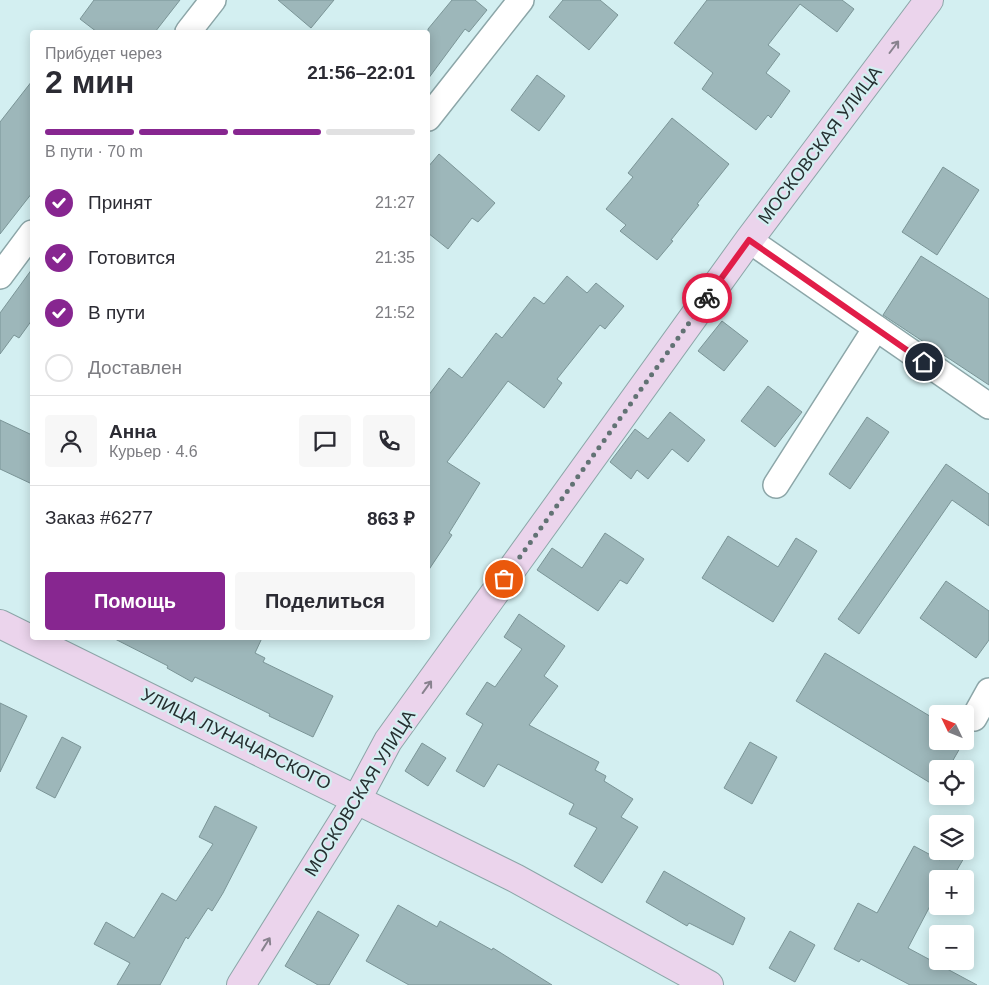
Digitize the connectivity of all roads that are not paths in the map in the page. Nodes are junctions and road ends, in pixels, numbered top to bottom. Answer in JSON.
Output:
{"nodes":[{"id":1,"x":213,"y":0,"type":"edge"},
{"id":2,"x":522,"y":0,"type":"edge"},
{"id":3,"x":929,"y":0,"type":"edge"},
{"id":4,"x":190,"y":30,"type":"edge"},
{"id":5,"x":430,"y":115,"type":"edge"},
{"id":6,"x":749,"y":240,"type":"junction"},
{"id":7,"x":29,"y":245,"type":"edge"},
{"id":8,"x":0,"y":276,"type":"edge"},
{"id":9,"x":876,"y":328,"type":"junction"},
{"id":10,"x":989,"y":406,"type":"edge"},
{"id":11,"x":776,"y":485,"type":"dead end"},
{"id":12,"x":0,"y":624,"type":"edge"},
{"id":13,"x":30,"y":639,"type":"edge"},
{"id":14,"x":33,"y":640,"type":"edge"},
{"id":15,"x":989,"y":691,"type":"edge"},
{"id":16,"x":974,"y":718,"type":"dead end"},
{"id":17,"x":357,"y":799,"type":"junction"},
{"id":18,"x":240,"y":985,"type":"edge"},
{"id":19,"x":708,"y":985,"type":"edge"}],
"edges":[{"from":1,"to":4,"type":"street"},
{"from":2,"to":5,"type":"street"},
{"from":6,"to":3,"type":"street","name":"МОСКОВСКАЯ УЛИЦА","one_way":true},
{"from":6,"to":9,"type":"street"},
{"from":17,"to":6,"type":"street","name":"МОСКОВСКАЯ УЛИЦА","one_way":true},
{"from":7,"to":8,"type":"street"},
{"from":9,"to":10,"type":"street"},
{"from":9,"to":11,"type":"street"},
{"from":12,"to":13,"type":"street","name":"УЛИЦА ЛУНАЧАРСКОГО"},
{"from":14,"to":17,"type":"street","name":"УЛИЦА ЛУНАЧАРСКОГО"},
{"from":15,"to":16,"type":"street"},
{"from":18,"to":17,"type":"street","name":"МОСКОВСКАЯ УЛИЦА","one_way":true},
{"from":17,"to":19,"type":"street","name":"УЛИЦА ЛУНАЧАРСКОГО"}]}
